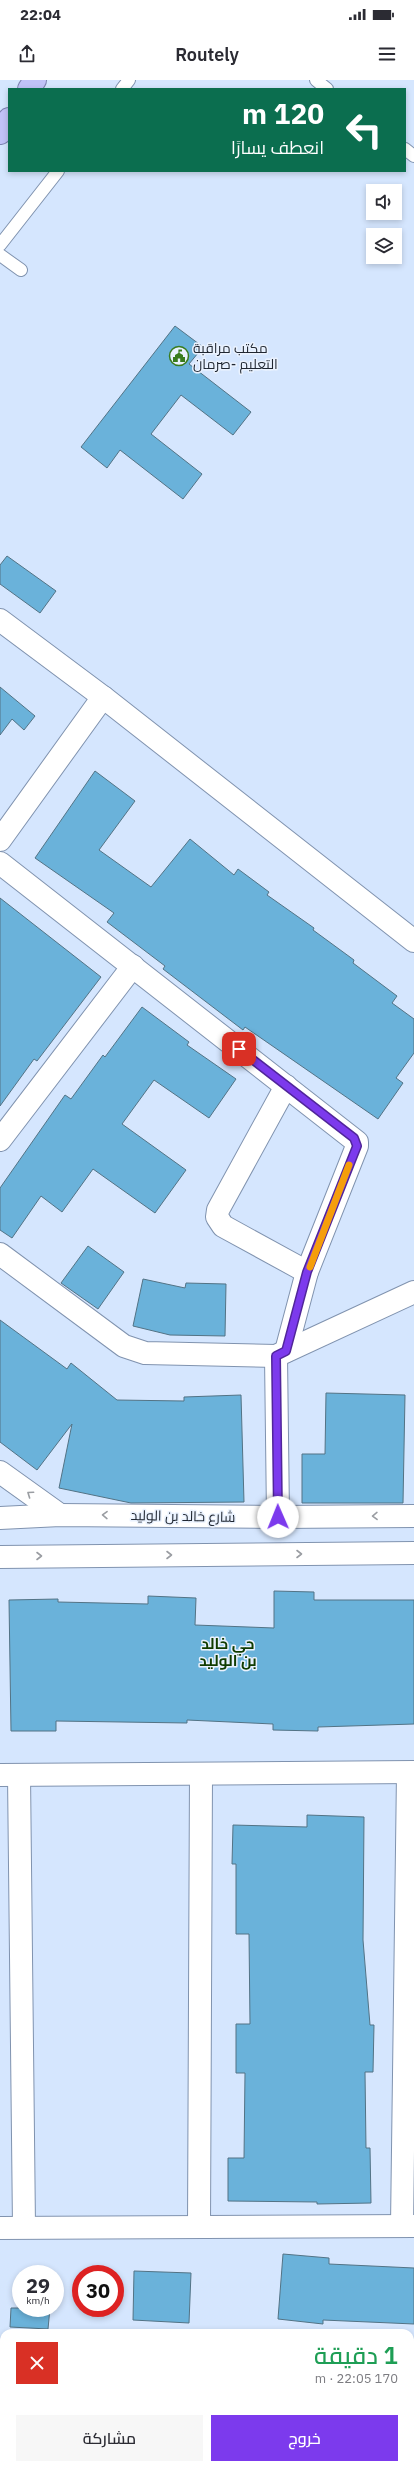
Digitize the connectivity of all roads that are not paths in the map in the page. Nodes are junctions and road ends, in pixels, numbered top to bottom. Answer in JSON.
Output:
{"nodes":[{"id":1,"x":130,"y":80,"type":"edge"},
{"id":2,"x":316,"y":80,"type":"edge"},
{"id":3,"x":123,"y":88,"type":"edge"},
{"id":4,"x":326,"y":88,"type":"edge"},
{"id":5,"x":8,"y":120,"type":"edge"},
{"id":6,"x":0,"y":132,"type":"edge"},
{"id":7,"x":406,"y":150,"type":"edge"},
{"id":8,"x":414,"y":156,"type":"edge"},
{"id":9,"x":57,"y":172,"type":"edge"},
{"id":10,"x":0,"y":245,"type":"edge"},
{"id":11,"x":0,"y":255,"type":"edge"},
{"id":12,"x":21,"y":270,"type":"dead end"},
{"id":13,"x":0,"y":620,"type":"edge"},
{"id":14,"x":103,"y":697,"type":"junction"},
{"id":15,"x":0,"y":840,"type":"edge"},
{"id":16,"x":0,"y":862,"type":"edge"},
{"id":17,"x":414,"y":941,"type":"edge"},
{"id":18,"x":133,"y":966,"type":"junction"},
{"id":19,"x":286,"y":1086,"type":"junction"},
{"id":20,"x":0,"y":1140,"type":"edge"},
{"id":21,"x":0,"y":1254,"type":"edge"},
{"id":22,"x":307,"y":1272,"type":"junction"},
{"id":23,"x":414,"y":1292,"type":"edge"},
{"id":24,"x":281,"y":1354,"type":"junction"},
{"id":25,"x":0,"y":1472,"type":"edge"},
{"id":26,"x":60,"y":1515,"type":"junction"},
{"id":27,"x":414,"y":1516,"type":"edge"},
{"id":28,"x":278,"y":1517,"type":"junction"},
{"id":29,"x":0,"y":1518,"type":"edge"},
{"id":30,"x":414,"y":1553,"type":"edge"},
{"id":31,"x":0,"y":1557,"type":"edge"},
{"id":32,"x":411,"y":1772,"type":"edge"},
{"id":33,"x":201,"y":1774,"type":"junction"},
{"id":34,"x":10,"y":1775,"type":"edge"},
{"id":35,"x":408,"y":2226,"type":"edge"},
{"id":36,"x":24,"y":2227,"type":"junction"},
{"id":37,"x":199,"y":2227,"type":"junction"},
{"id":38,"x":0,"y":2228,"type":"edge"}],
"edges":[{"from":1,"to":3,"type":"lane"},
{"from":2,"to":4,"type":"lane"},
{"from":5,"to":6,"type":"highway"},
{"from":7,"to":8,"type":"lane"},
{"from":9,"to":10,"type":"lane"},
{"from":11,"to":12,"type":"lane"},
{"from":13,"to":14,"type":"street"},
{"from":14,"to":15,"type":"street"},
{"from":14,"to":17,"type":"street"},
{"from":16,"to":18,"type":"street"},
{"from":18,"to":19,"type":"street"},
{"from":18,"to":20,"type":"street"},
{"from":19,"to":22,"type":"street"},
{"from":19,"to":22,"type":"street"},
{"from":21,"to":24,"type":"street"},
{"from":22,"to":24,"type":"street"},
{"from":23,"to":24,"type":"street"},
{"from":24,"to":28,"type":"street"},
{"from":26,"to":25,"type":"street","one_way":true},
{"from":28,"to":26,"type":"street","name":"شارع خالد بن الوليد","one_way":true},
{"from":26,"to":29,"type":"street","name":"شارع خالد بن الوليد"},
{"from":27,"to":28,"type":"street","name":"شارع خالد بن الوليد","one_way":true},
{"from":31,"to":30,"type":"street","one_way":true},
{"from":32,"to":33,"type":"street"},
{"from":32,"to":35,"type":"street"},
{"from":33,"to":34,"type":"street"},
{"from":33,"to":37,"type":"street"},
{"from":34,"to":36,"type":"street"},
{"from":35,"to":37,"type":"street"},
{"from":36,"to":37,"type":"street"},
{"from":36,"to":38,"type":"street"}]}
